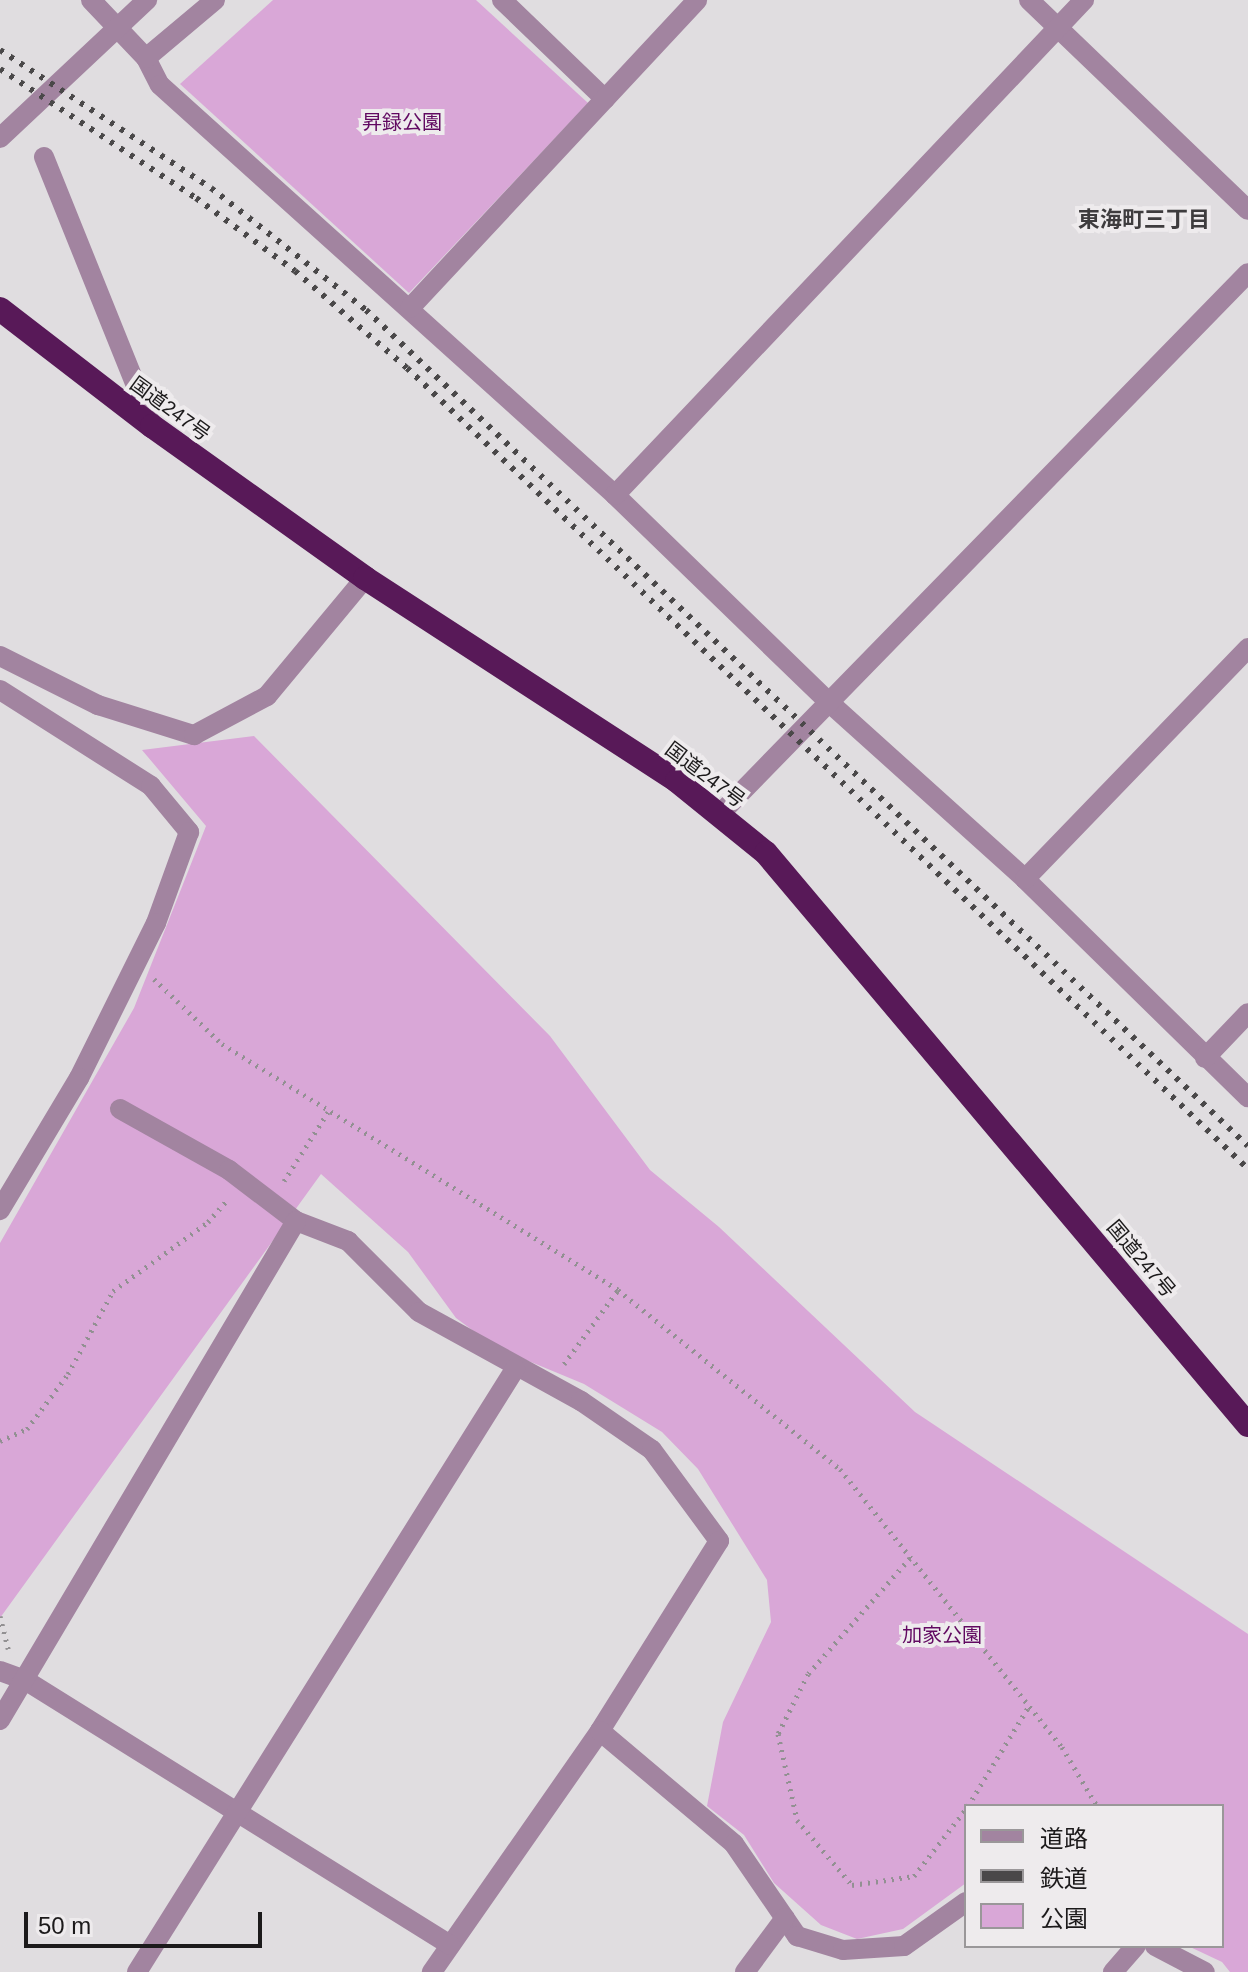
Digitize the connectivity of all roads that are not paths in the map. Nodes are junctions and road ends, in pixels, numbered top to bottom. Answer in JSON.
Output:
{"nodes":[{"id":1,"x":91,"y":0,"type":"edge"},
{"id":2,"x":147,"y":0,"type":"edge"},
{"id":3,"x":215,"y":0,"type":"edge"},
{"id":4,"x":502,"y":0,"type":"edge"},
{"id":5,"x":697,"y":0,"type":"edge"},
{"id":6,"x":1029,"y":0,"type":"edge"},
{"id":7,"x":1084,"y":0,"type":"edge"},
{"id":8,"x":1058,"y":27,"type":"junction"},
{"id":9,"x":146,"y":58,"type":"junction"},
{"id":10,"x":605,"y":99,"type":"junction"},
{"id":11,"x":0,"y":138,"type":"edge"},
{"id":12,"x":44,"y":157,"type":"dead end"},
{"id":13,"x":1248,"y":210,"type":"edge"},
{"id":14,"x":1248,"y":273,"type":"edge"},
{"id":15,"x":410,"y":308,"type":"junction"},
{"id":16,"x":0,"y":309,"type":"edge"},
{"id":17,"x":152,"y":426,"type":"junction"},
{"id":18,"x":615,"y":495,"type":"junction"},
{"id":19,"x":365,"y":578,"type":"junction"},
{"id":20,"x":1248,"y":648,"type":"edge"},
{"id":21,"x":0,"y":656,"type":"edge"},
{"id":22,"x":0,"y":690,"type":"edge"},
{"id":23,"x":832,"y":705,"type":"junction"},
{"id":24,"x":719,"y":815,"type":"junction"},
{"id":25,"x":1025,"y":879,"type":"junction"},
{"id":26,"x":1248,"y":1013,"type":"edge"},
{"id":27,"x":1205,"y":1058,"type":"junction"},
{"id":28,"x":1248,"y":1097,"type":"edge"},
{"id":29,"x":120,"y":1109,"type":"dead end"},
{"id":30,"x":0,"y":1210,"type":"edge"},
{"id":31,"x":296,"y":1221,"type":"junction"},
{"id":32,"x":515,"y":1369,"type":"junction"},
{"id":33,"x":1248,"y":1425,"type":"edge"},
{"id":34,"x":0,"y":1671,"type":"edge"},
{"id":35,"x":25,"y":1680,"type":"junction"},
{"id":36,"x":0,"y":1720,"type":"edge"},
{"id":37,"x":600,"y":1731,"type":"junction"},
{"id":38,"x":236,"y":1811,"type":"junction"},
{"id":39,"x":964,"y":1903,"type":"edge"},
{"id":40,"x":785,"y":1918,"type":"junction"},
{"id":41,"x":450,"y":1945,"type":"junction"},
{"id":42,"x":1134,"y":1948,"type":"edge"},
{"id":43,"x":1159,"y":1948,"type":"edge"},
{"id":44,"x":137,"y":1972,"type":"edge"},
{"id":45,"x":432,"y":1972,"type":"edge"},
{"id":46,"x":745,"y":1972,"type":"edge"},
{"id":47,"x":1113,"y":1972,"type":"edge"},
{"id":48,"x":1205,"y":1972,"type":"edge"}],
"edges":[{"from":1,"to":9,"type":"street"},
{"from":2,"to":11,"type":"street"},
{"from":3,"to":9,"type":"street"},
{"from":4,"to":10,"type":"street"},
{"from":5,"to":10,"type":"street"},
{"from":6,"to":8,"type":"street"},
{"from":7,"to":8,"type":"street"},
{"from":8,"to":13,"type":"street"},
{"from":8,"to":18,"type":"street"},
{"from":9,"to":15,"type":"street"},
{"from":10,"to":15,"type":"street"},
{"from":12,"to":17,"type":"street"},
{"from":14,"to":23,"type":"street"},
{"from":15,"to":18,"type":"street"},
{"from":16,"to":17,"type":"highway","name":"国道247号"},
{"from":17,"to":19,"type":"highway","name":"国道247号"},
{"from":18,"to":23,"type":"street"},
{"from":19,"to":21,"type":"street"},
{"from":19,"to":24,"type":"highway","name":"国道247号"},
{"from":20,"to":25,"type":"street"},
{"from":22,"to":30,"type":"street"},
{"from":23,"to":24,"type":"street"},
{"from":23,"to":25,"type":"street"},
{"from":24,"to":33,"type":"highway","name":"国道247号"},
{"from":25,"to":27,"type":"street"},
{"from":26,"to":27,"type":"street"},
{"from":27,"to":28,"type":"street"},
{"from":29,"to":31,"type":"street"},
{"from":31,"to":32,"type":"street"},
{"from":31,"to":35,"type":"street"},
{"from":32,"to":37,"type":"street"},
{"from":32,"to":38,"type":"street"},
{"from":34,"to":35,"type":"street"},
{"from":35,"to":36,"type":"street"},
{"from":35,"to":38,"type":"street"},
{"from":37,"to":40,"type":"street"},
{"from":37,"to":41,"type":"street"},
{"from":38,"to":41,"type":"street"},
{"from":38,"to":44,"type":"street"},
{"from":39,"to":40,"type":"street"},
{"from":40,"to":46,"type":"street"},
{"from":41,"to":45,"type":"street"},
{"from":42,"to":47,"type":"street"},
{"from":43,"to":48,"type":"street"}]}
